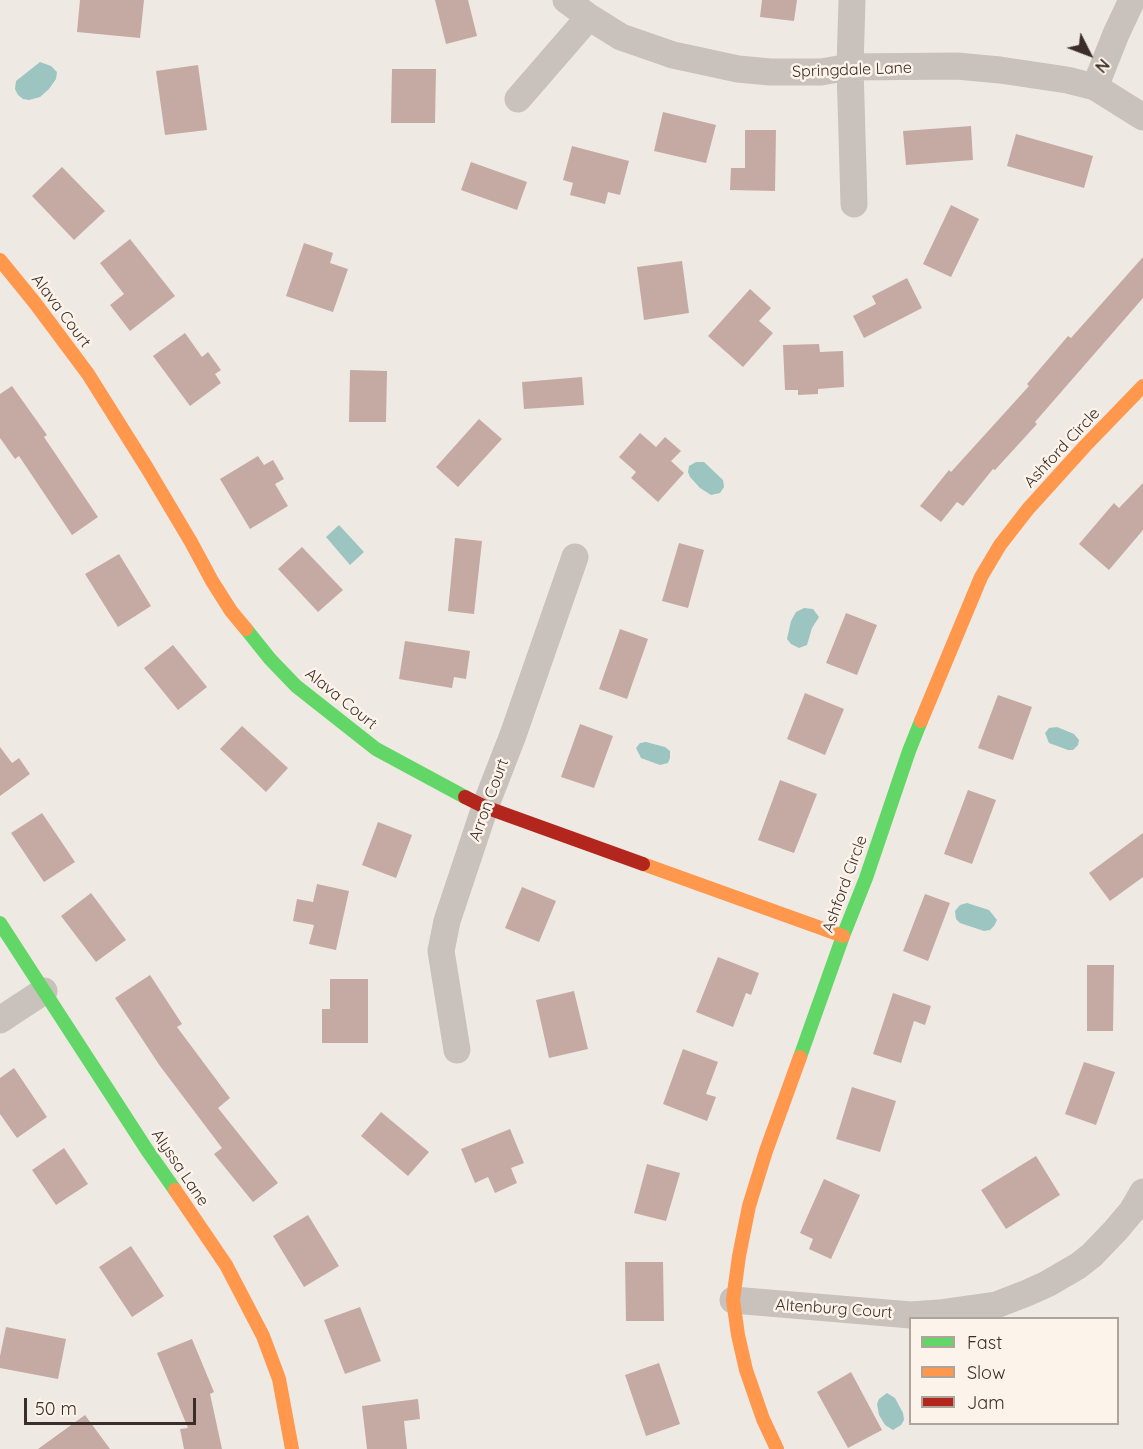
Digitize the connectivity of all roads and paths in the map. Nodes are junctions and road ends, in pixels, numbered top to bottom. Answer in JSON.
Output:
{"nodes":[{"id":1,"x":566,"y":0,"type":"edge"},
{"id":2,"x":852,"y":0,"type":"edge"},
{"id":3,"x":1132,"y":0,"type":"edge"},
{"id":4,"x":589,"y":17,"type":"junction"},
{"id":5,"x":850,"y":67,"type":"junction"},
{"id":6,"x":1095,"y":87,"type":"junction"},
{"id":7,"x":518,"y":99,"type":"dead end"},
{"id":8,"x":1143,"y":117,"type":"edge"},
{"id":9,"x":854,"y":204,"type":"dead end"},
{"id":10,"x":0,"y":260,"type":"edge"},
{"id":11,"x":1143,"y":386,"type":"edge"},
{"id":12,"x":575,"y":557,"type":"dead end"},
{"id":13,"x":485,"y":807,"type":"junction"},
{"id":14,"x":0,"y":923,"type":"edge"},
{"id":15,"x":843,"y":936,"type":"junction"},
{"id":16,"x":44,"y":991,"type":"junction"},
{"id":17,"x":0,"y":1020,"type":"edge"},
{"id":18,"x":457,"y":1050,"type":"dead end"},
{"id":19,"x":1143,"y":1192,"type":"edge"},
{"id":20,"x":733,"y":1300,"type":"junction"},
{"id":21,"x":292,"y":1449,"type":"edge"},
{"id":22,"x":777,"y":1449,"type":"edge"}],
"edges":[{"from":1,"to":4,"type":"street","name":"Springdale Lane"},
{"from":2,"to":5,"type":"street"},
{"from":3,"to":6,"type":"street"},
{"from":4,"to":5,"type":"street","name":"Springdale Lane"},
{"from":4,"to":7,"type":"street"},
{"from":5,"to":6,"type":"street","name":"Springdale Lane"},
{"from":5,"to":9,"type":"street"},
{"from":6,"to":8,"type":"street","name":"Springdale Lane"},
{"from":10,"to":13,"type":"street","name":"Alava Court"},
{"from":11,"to":15,"type":"street","name":"Ashford Circle"},
{"from":12,"to":13,"type":"street","name":"Arron Court"},
{"from":13,"to":15,"type":"street","name":"Alava Court"},
{"from":13,"to":18,"type":"street","name":"Arron Court"},
{"from":14,"to":16,"type":"street","name":"Alyssa Lane"},
{"from":15,"to":20,"type":"street","name":"Ashford Circle"},
{"from":16,"to":17,"type":"street"},
{"from":16,"to":21,"type":"street","name":"Alyssa Lane"},
{"from":19,"to":20,"type":"street","name":"Altenburg Court"},
{"from":20,"to":22,"type":"street","name":"Ashford Circle"}]}
